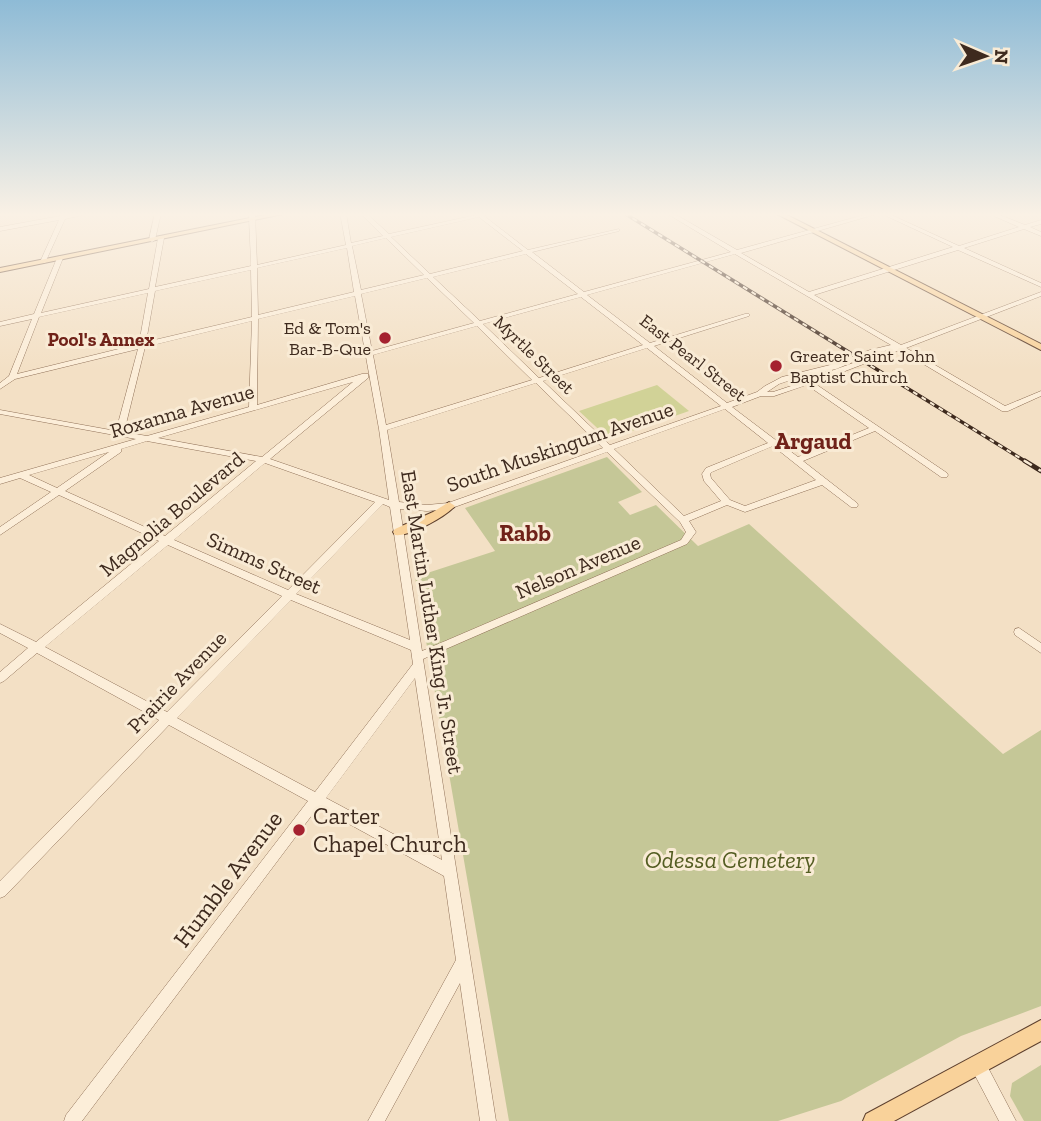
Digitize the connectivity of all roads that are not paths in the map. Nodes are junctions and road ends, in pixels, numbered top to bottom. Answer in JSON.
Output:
{"nodes":[{"id":1,"x":25,"y":265,"type":"edge"},
{"id":2,"x":57,"y":265,"type":"edge"},
{"id":3,"x":157,"y":265,"type":"edge"},
{"id":4,"x":261,"y":265,"type":"edge"},
{"id":5,"x":353,"y":265,"type":"edge"},
{"id":6,"x":418,"y":265,"type":"edge"},
{"id":7,"x":473,"y":265,"type":"edge"},
{"id":8,"x":544,"y":265,"type":"edge"},
{"id":9,"x":687,"y":265,"type":"edge"},
{"id":10,"x":759,"y":265,"type":"edge"},
{"id":11,"x":880,"y":265,"type":"edge"},
{"id":12,"x":903,"y":265,"type":"edge"},
{"id":13,"x":998,"y":265,"type":"edge"},
{"id":14,"x":254,"y":267,"type":"junction"},
{"id":15,"x":0,"y":270,"type":"edge"},
{"id":16,"x":889,"y":270,"type":"junction"},
{"id":17,"x":429,"y":276,"type":"junction"},
{"id":18,"x":1041,"y":285,"type":"edge"},
{"id":19,"x":154,"y":290,"type":"junction"},
{"id":20,"x":358,"y":293,"type":"junction"},
{"id":21,"x":809,"y":294,"type":"junction"},
{"id":22,"x":1041,"y":294,"type":"edge"},
{"id":23,"x":583,"y":295,"type":"junction"},
{"id":24,"x":747,"y":315,"type":"dead end"},
{"id":25,"x":37,"y":316,"type":"junction"},
{"id":26,"x":254,"y":317,"type":"junction"},
{"id":27,"x":982,"y":317,"type":"junction"},
{"id":28,"x":479,"y":323,"type":"junction"},
{"id":29,"x":0,"y":324,"type":"edge"},
{"id":30,"x":142,"y":345,"type":"junction"},
{"id":31,"x":648,"y":345,"type":"junction"},
{"id":32,"x":900,"y":347,"type":"junction"},
{"id":33,"x":1041,"y":347,"type":"edge"},
{"id":34,"x":369,"y":354,"type":"junction"},
{"id":35,"x":861,"y":360,"type":"junction"},
{"id":36,"x":369,"y":375,"type":"junction"},
{"id":37,"x":798,"y":375,"type":"junction"},
{"id":38,"x":12,"y":377,"type":"junction"},
{"id":39,"x":538,"y":380,"type":"junction"},
{"id":40,"x":806,"y":381,"type":"junction"},
{"id":41,"x":0,"y":387,"type":"edge"},
{"id":42,"x":1041,"y":393,"type":"edge"},
{"id":43,"x":760,"y":394,"type":"junction"},
{"id":44,"x":727,"y":406,"type":"junction"},
{"id":45,"x":253,"y":409,"type":"junction"},
{"id":46,"x":0,"y":412,"type":"edge"},
{"id":47,"x":875,"y":428,"type":"junction"},
{"id":48,"x":383,"y":429,"type":"junction"},
{"id":49,"x":119,"y":434,"type":"junction"},
{"id":50,"x":148,"y":439,"type":"junction"},
{"id":51,"x":775,"y":443,"type":"junction"},
{"id":52,"x":125,"y":446,"type":"junction"},
{"id":53,"x":609,"y":449,"type":"junction"},
{"id":54,"x":264,"y":460,"type":"junction"},
{"id":55,"x":797,"y":461,"type":"junction"},
{"id":56,"x":21,"y":475,"type":"junction"},
{"id":57,"x":944,"y":475,"type":"dead end"},
{"id":58,"x":0,"y":481,"type":"edge"},
{"id":59,"x":823,"y":481,"type":"junction"},
{"id":60,"x":58,"y":492,"type":"junction"},
{"id":61,"x":382,"y":500,"type":"junction"},
{"id":62,"x":727,"y":502,"type":"junction"},
{"id":63,"x":394,"y":505,"type":"junction"},
{"id":64,"x":854,"y":505,"type":"dead end"},
{"id":65,"x":449,"y":506,"type":"junction"},
{"id":66,"x":683,"y":520,"type":"junction"},
{"id":67,"x":0,"y":532,"type":"edge"},
{"id":68,"x":399,"y":532,"type":"junction"},
{"id":69,"x":167,"y":541,"type":"junction"},
{"id":70,"x":289,"y":595,"type":"junction"},
{"id":71,"x":0,"y":628,"type":"edge"},
{"id":72,"x":1019,"y":632,"type":"dead end"},
{"id":73,"x":37,"y":648,"type":"junction"},
{"id":74,"x":1041,"y":649,"type":"edge"},
{"id":75,"x":418,"y":657,"type":"junction"},
{"id":76,"x":0,"y":678,"type":"edge"},
{"id":77,"x":168,"y":719,"type":"junction"},
{"id":78,"x":317,"y":799,"type":"junction"},
{"id":79,"x":451,"y":872,"type":"junction"},
{"id":80,"x":0,"y":891,"type":"edge"},
{"id":81,"x":465,"y":960,"type":"junction"},
{"id":82,"x":1041,"y":1030,"type":"edge"},
{"id":83,"x":977,"y":1064,"type":"junction"},
{"id":84,"x":72,"y":1121,"type":"edge"},
{"id":85,"x":376,"y":1121,"type":"edge"},
{"id":86,"x":488,"y":1121,"type":"edge"},
{"id":87,"x":873,"y":1121,"type":"edge"},
{"id":88,"x":1008,"y":1121,"type":"edge"}],
"edges":[{"from":1,"to":15,"type":"main road"},
{"from":2,"to":25,"type":"street"},
{"from":3,"to":19,"type":"street"},
{"from":4,"to":14,"type":"street"},
{"from":5,"to":20,"type":"street","name":"East Martin Luther King Jr. Street"},
{"from":6,"to":17,"type":"street","name":"Myrtle Street"},
{"from":7,"to":17,"type":"street"},
{"from":8,"to":23,"type":"street","name":"East Pearl Street"},
{"from":9,"to":23,"type":"street"},
{"from":10,"to":21,"type":"street"},
{"from":11,"to":16,"type":"main road"},
{"from":12,"to":16,"type":"street"},
{"from":13,"to":18,"type":"street"},
{"from":14,"to":19,"type":"street"},
{"from":14,"to":26,"type":"street"},
{"from":16,"to":21,"type":"street"},
{"from":16,"to":27,"type":"main road"},
{"from":17,"to":20,"type":"street"},
{"from":17,"to":28,"type":"street","name":"Myrtle Street"},
{"from":19,"to":25,"type":"street"},
{"from":19,"to":30,"type":"street"},
{"from":20,"to":26,"type":"street"},
{"from":20,"to":34,"type":"street","name":"East Martin Luther King Jr. Street"},
{"from":21,"to":32,"type":"street"},
{"from":22,"to":27,"type":"street"},
{"from":23,"to":28,"type":"street"},
{"from":23,"to":31,"type":"street","name":"East Pearl Street"},
{"from":24,"to":31,"type":"street"},
{"from":25,"to":29,"type":"street"},
{"from":25,"to":38,"type":"street"},
{"from":26,"to":30,"type":"street"},
{"from":26,"to":45,"type":"street"},
{"from":27,"to":32,"type":"street"},
{"from":27,"to":33,"type":"main road"},
{"from":28,"to":34,"type":"street"},
{"from":28,"to":39,"type":"street","name":"Myrtle Street"},
{"from":30,"to":38,"type":"street"},
{"from":30,"to":49,"type":"street"},
{"from":31,"to":39,"type":"street"},
{"from":31,"to":44,"type":"street","name":"East Pearl Street"},
{"from":32,"to":35,"type":"street"},
{"from":32,"to":42,"type":"street"},
{"from":34,"to":36,"type":"street","name":"East Martin Luther King Jr. Street"},
{"from":35,"to":37,"type":"street","name":"South Muskingum Avenue"},
{"from":35,"to":40,"type":"street","name":"South Muskingum Avenue"},
{"from":36,"to":45,"type":"street","name":"Roxanna Avenue"},
{"from":36,"to":48,"type":"street","name":"East Martin Luther King Jr. Street"},
{"from":36,"to":54,"type":"street","name":"Magnolia Boulevard"},
{"from":37,"to":40,"type":"street"},
{"from":37,"to":43,"type":"street","name":"South Muskingum Avenue"},
{"from":38,"to":41,"type":"street"},
{"from":39,"to":48,"type":"street"},
{"from":39,"to":53,"type":"street","name":"Myrtle Street"},
{"from":40,"to":43,"type":"street","name":"South Muskingum Avenue"},
{"from":40,"to":47,"type":"street"},
{"from":43,"to":44,"type":"street","name":"South Muskingum Avenue"},
{"from":44,"to":51,"type":"street","name":"East Pearl Street"},
{"from":44,"to":53,"type":"street","name":"South Muskingum Avenue"},
{"from":45,"to":50,"type":"street","name":"Roxanna Avenue"},
{"from":46,"to":49,"type":"street","name":"South Muskingum Avenue"},
{"from":47,"to":55,"type":"street"},
{"from":47,"to":57,"type":"street"},
{"from":48,"to":63,"type":"street","name":"East Martin Luther King Jr. Street"},
{"from":49,"to":50,"type":"street","name":"South Muskingum Avenue"},
{"from":50,"to":52,"type":"street","name":"Roxanna Avenue"},
{"from":50,"to":54,"type":"street","name":"South Muskingum Avenue"},
{"from":51,"to":55,"type":"street","name":"East Pearl Street"},
{"from":51,"to":62,"type":"street"},
{"from":52,"to":56,"type":"street","name":"Roxanna Avenue"},
{"from":52,"to":60,"type":"street"},
{"from":53,"to":65,"type":"street","name":"South Muskingum Avenue"},
{"from":53,"to":66,"type":"street","name":"Myrtle Street"},
{"from":54,"to":61,"type":"street","name":"South Muskingum Avenue"},
{"from":54,"to":69,"type":"street","name":"Magnolia Boulevard"},
{"from":55,"to":59,"type":"street","name":"East Pearl Street"},
{"from":56,"to":58,"type":"street","name":"Roxanna Avenue"},
{"from":56,"to":60,"type":"street","name":"Simms Street"},
{"from":59,"to":62,"type":"street"},
{"from":59,"to":64,"type":"street","name":"East Pearl Street"},
{"from":60,"to":67,"type":"street"},
{"from":60,"to":69,"type":"street","name":"Simms Street"},
{"from":61,"to":63,"type":"street","name":"South Muskingum Avenue"},
{"from":61,"to":70,"type":"street","name":"Prairie Avenue"},
{"from":62,"to":66,"type":"street"},
{"from":63,"to":65,"type":"street","name":"South Muskingum Avenue"},
{"from":63,"to":68,"type":"street","name":"East Martin Luther King Jr. Street"},
{"from":65,"to":68,"type":"main road"},
{"from":66,"to":75,"type":"street","name":"Nelson Avenue"},
{"from":68,"to":75,"type":"street","name":"East Martin Luther King Jr. Street"},
{"from":69,"to":70,"type":"street","name":"Simms Street"},
{"from":69,"to":73,"type":"street","name":"Magnolia Boulevard"},
{"from":70,"to":75,"type":"street","name":"Simms Street"},
{"from":70,"to":77,"type":"street","name":"Prairie Avenue"},
{"from":71,"to":73,"type":"street"},
{"from":72,"to":74,"type":"street"},
{"from":73,"to":76,"type":"street","name":"Magnolia Boulevard"},
{"from":73,"to":77,"type":"street"},
{"from":75,"to":78,"type":"street","name":"Humble Avenue"},
{"from":75,"to":79,"type":"street","name":"East Martin Luther King Jr. Street"},
{"from":77,"to":78,"type":"street"},
{"from":77,"to":80,"type":"street","name":"Prairie Avenue"},
{"from":78,"to":79,"type":"street"},
{"from":78,"to":84,"type":"street","name":"Humble Avenue"},
{"from":79,"to":81,"type":"street","name":"East Martin Luther King Jr. Street"},
{"from":81,"to":85,"type":"street"},
{"from":81,"to":86,"type":"street","name":"East Martin Luther King Jr. Street"},
{"from":82,"to":83,"type":"main road"},
{"from":83,"to":87,"type":"main road"},
{"from":83,"to":88,"type":"street"}]}
